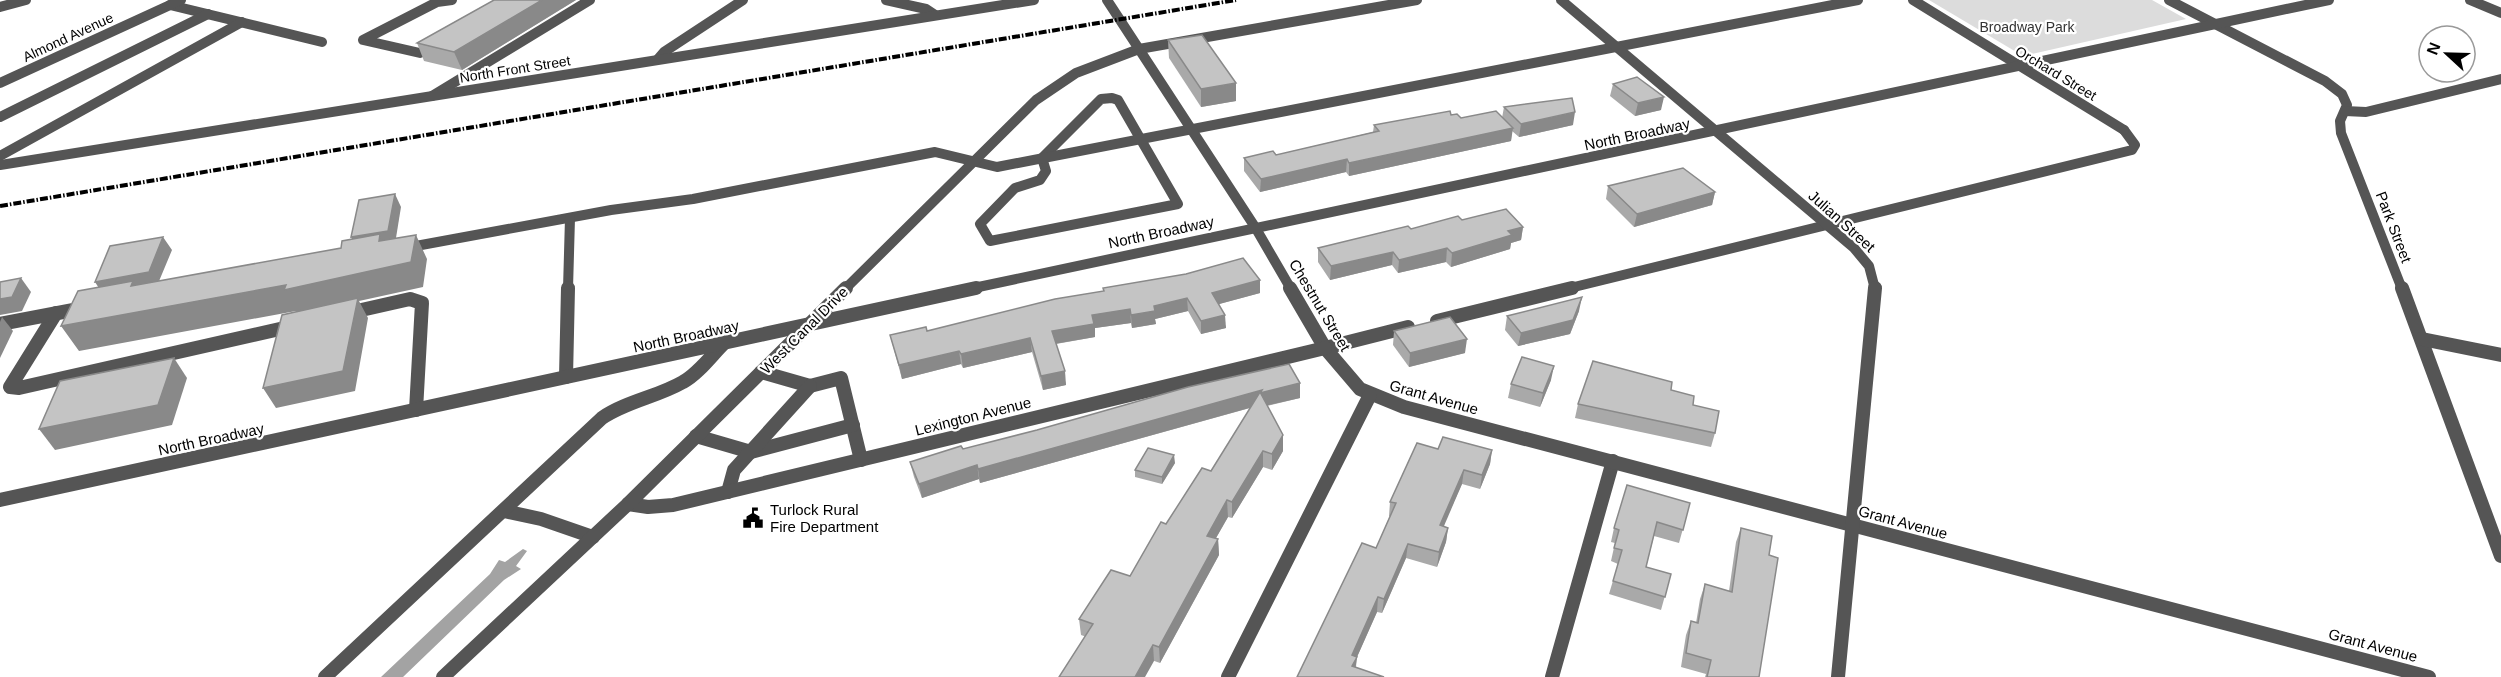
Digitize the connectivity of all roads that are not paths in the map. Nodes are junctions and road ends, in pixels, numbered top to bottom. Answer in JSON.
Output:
{"nodes":[{"id":1,"x":26,"y":0,"type":"edge"},
{"id":2,"x":181,"y":0,"type":"edge"},
{"id":3,"x":452,"y":0,"type":"edge"},
{"id":4,"x":590,"y":0,"type":"edge"},
{"id":5,"x":743,"y":0,"type":"edge"},
{"id":6,"x":892,"y":0,"type":"edge"},
{"id":7,"x":982,"y":0,"type":"edge"},
{"id":8,"x":1034,"y":0,"type":"edge"},
{"id":9,"x":1107,"y":0,"type":"edge"},
{"id":10,"x":1417,"y":0,"type":"edge"},
{"id":11,"x":1561,"y":0,"type":"edge"},
{"id":12,"x":1858,"y":0,"type":"edge"},
{"id":13,"x":1913,"y":0,"type":"edge"},
{"id":14,"x":2169,"y":0,"type":"edge"},
{"id":15,"x":2329,"y":0,"type":"edge"},
{"id":16,"x":2470,"y":0,"type":"edge"},
{"id":17,"x":170,"y":5,"type":"junction"},
{"id":18,"x":0,"y":7,"type":"edge"},
{"id":19,"x":951,"y":12,"type":"junction"},
{"id":20,"x":2501,"y":13,"type":"edge"},
{"id":21,"x":208,"y":14,"type":"junction"},
{"id":22,"x":935,"y":15,"type":"junction"},
{"id":23,"x":242,"y":22,"type":"junction"},
{"id":24,"x":2214,"y":24,"type":"junction"},
{"id":25,"x":440,"y":41,"type":"edge"},
{"id":26,"x":322,"y":42,"type":"dead end"},
{"id":27,"x":1617,"y":47,"type":"junction"},
{"id":28,"x":1139,"y":49,"type":"junction"},
{"id":29,"x":658,"y":59,"type":"junction"},
{"id":30,"x":2018,"y":66,"type":"junction"},
{"id":31,"x":2501,"y":79,"type":"edge"},
{"id":32,"x":0,"y":83,"type":"edge"},
{"id":33,"x":432,"y":96,"type":"junction"},
{"id":34,"x":2345,"y":111,"type":"junction"},
{"id":35,"x":0,"y":117,"type":"edge"},
{"id":36,"x":1193,"y":129,"type":"junction"},
{"id":37,"x":2124,"y":130,"type":"joint"},
{"id":38,"x":1718,"y":132,"type":"junction"},
{"id":39,"x":1140,"y":139,"type":"junction"},
{"id":40,"x":0,"y":156,"type":"edge"},
{"id":41,"x":1042,"y":158,"type":"junction"},
{"id":42,"x":973,"y":163,"type":"junction"},
{"id":43,"x":0,"y":165,"type":"edge"},
{"id":44,"x":570,"y":218,"type":"junction"},
{"id":45,"x":1828,"y":226,"type":"junction"},
{"id":46,"x":1256,"y":227,"type":"junction"},
{"id":47,"x":395,"y":250,"type":"edge"},
{"id":48,"x":91,"y":307,"type":"edge"},
{"id":49,"x":56,"y":313,"type":"junction"},
{"id":50,"x":341,"y":315,"type":"edge"},
{"id":51,"x":306,"y":322,"type":"edge"},
{"id":52,"x":0,"y":324,"type":"edge"},
{"id":53,"x":810,"y":324,"type":"junction"},
{"id":54,"x":2422,"y":339,"type":"junction"},
{"id":55,"x":724,"y":343,"type":"junction"},
{"id":56,"x":1325,"y":348,"type":"junction"},
{"id":57,"x":2501,"y":355,"type":"edge"},
{"id":58,"x":761,"y":372,"type":"junction"},
{"id":59,"x":566,"y":377,"type":"junction"},
{"id":60,"x":810,"y":386,"type":"junction"},
{"id":61,"x":1370,"y":395,"type":"junction"},
{"id":62,"x":416,"y":410,"type":"junction"},
{"id":63,"x":853,"y":425,"type":"junction"},
{"id":64,"x":696,"y":436,"type":"junction"},
{"id":65,"x":750,"y":452,"type":"junction"},
{"id":66,"x":861,"y":460,"type":"junction"},
{"id":67,"x":1613,"y":462,"type":"junction"},
{"id":68,"x":728,"y":492,"type":"junction"},
{"id":69,"x":0,"y":500,"type":"edge"},
{"id":70,"x":628,"y":504,"type":"junction"},
{"id":71,"x":504,"y":511,"type":"junction"},
{"id":72,"x":1852,"y":525,"type":"junction"},
{"id":73,"x":593,"y":537,"type":"junction"},
{"id":74,"x":2501,"y":556,"type":"edge"},
{"id":75,"x":325,"y":677,"type":"edge"},
{"id":76,"x":443,"y":677,"type":"edge"},
{"id":77,"x":1228,"y":677,"type":"edge"},
{"id":78,"x":1552,"y":677,"type":"edge"},
{"id":79,"x":1838,"y":677,"type":"edge"},
{"id":80,"x":2429,"y":677,"type":"edge"}],
"edges":[{"from":1,"to":18,"type":"street"},
{"from":2,"to":17,"type":"street","name":"Almond Avenue"},
{"from":3,"to":25,"type":"street"},
{"from":4,"to":33,"type":"street"},
{"from":5,"to":29,"type":"street"},
{"from":6,"to":22,"type":"street"},
{"from":7,"to":19,"type":"street"},
{"from":8,"to":19,"type":"street","name":"North Front Street"},
{"from":9,"to":28,"type":"street"},
{"from":10,"to":28,"type":"street","name":"West Canal Drive"},
{"from":11,"to":27,"type":"street","name":"Julian Street"},
{"from":12,"to":27,"type":"street"},
{"from":13,"to":30,"type":"street","name":"Orchard Street"},
{"from":14,"to":24,"type":"street","name":"Park Street"},
{"from":15,"to":24,"type":"street","name":"North Broadway"},
{"from":16,"to":20,"type":"street"},
{"from":17,"to":21,"type":"street"},
{"from":17,"to":32,"type":"street","name":"Almond Avenue"},
{"from":19,"to":22,"type":"street","name":"North Front Street"},
{"from":21,"to":23,"type":"street"},
{"from":21,"to":35,"type":"street"},
{"from":22,"to":29,"type":"street","name":"North Front Street"},
{"from":23,"to":26,"type":"street"},
{"from":23,"to":40,"type":"street"},
{"from":24,"to":30,"type":"street","name":"North Broadway"},
{"from":24,"to":34,"type":"street","name":"Park Street"},
{"from":27,"to":36,"type":"street"},
{"from":27,"to":38,"type":"street","name":"Julian Street"},
{"from":28,"to":36,"type":"street","name":"Chestnut Street"},
{"from":28,"to":42,"type":"street","name":"West Canal Drive"},
{"from":29,"to":33,"type":"street","name":"North Front Street"},
{"from":30,"to":37,"type":"street","name":"Orchard Street"},
{"from":30,"to":38,"type":"street","name":"North Broadway"},
{"from":31,"to":34,"type":"street"},
{"from":33,"to":43,"type":"street","name":"North Front Street"},
{"from":34,"to":54,"type":"street","name":"Park Street"},
{"from":36,"to":39,"type":"street"},
{"from":36,"to":46,"type":"street","name":"Chestnut Street"},
{"from":37,"to":45,"type":"street","name":"Lexington Avenue"},
{"from":38,"to":45,"type":"street","name":"Julian Street"},
{"from":38,"to":46,"type":"street","name":"North Broadway"},
{"from":39,"to":41,"type":"street"},
{"from":39,"to":41,"type":"street"},
{"from":39,"to":41,"type":"street"},
{"from":41,"to":42,"type":"street"},
{"from":42,"to":44,"type":"street"},
{"from":42,"to":53,"type":"street","name":"West Canal Drive"},
{"from":44,"to":47,"type":"street"},
{"from":44,"to":59,"type":"street"},
{"from":45,"to":56,"type":"street","name":"Lexington Avenue"},
{"from":45,"to":72,"type":"street","name":"Julian Street"},
{"from":46,"to":53,"type":"street","name":"North Broadway"},
{"from":46,"to":56,"type":"street","name":"Chestnut Street"},
{"from":48,"to":49,"type":"street"},
{"from":49,"to":51,"type":"street"},
{"from":49,"to":52,"type":"street"},
{"from":50,"to":62,"type":"street"},
{"from":53,"to":55,"type":"street","name":"North Broadway"},
{"from":53,"to":58,"type":"street","name":"West Canal Drive"},
{"from":54,"to":57,"type":"street"},
{"from":54,"to":74,"type":"street","name":"Park Street"},
{"from":55,"to":59,"type":"street","name":"North Broadway"},
{"from":55,"to":71,"type":"street"},
{"from":56,"to":61,"type":"street","name":"Chestnut Street"},
{"from":56,"to":66,"type":"street","name":"Lexington Avenue"},
{"from":58,"to":60,"type":"street"},
{"from":58,"to":64,"type":"street","name":"West Canal Drive"},
{"from":59,"to":62,"type":"street","name":"North Broadway"},
{"from":60,"to":63,"type":"street"},
{"from":60,"to":65,"type":"street"},
{"from":61,"to":67,"type":"street","name":"Grant Avenue"},
{"from":61,"to":77,"type":"street"},
{"from":62,"to":69,"type":"street","name":"North Broadway"},
{"from":63,"to":65,"type":"street"},
{"from":63,"to":66,"type":"street"},
{"from":64,"to":65,"type":"street"},
{"from":64,"to":70,"type":"street","name":"West Canal Drive"},
{"from":65,"to":68,"type":"street"},
{"from":66,"to":68,"type":"street","name":"Lexington Avenue"},
{"from":67,"to":72,"type":"street","name":"Grant Avenue"},
{"from":67,"to":78,"type":"street"},
{"from":68,"to":70,"type":"street","name":"Lexington Avenue"},
{"from":70,"to":73,"type":"street","name":"West Canal Drive"},
{"from":71,"to":73,"type":"street"},
{"from":71,"to":75,"type":"street"},
{"from":72,"to":79,"type":"street","name":"Julian Street"},
{"from":72,"to":80,"type":"street","name":"Grant Avenue"},
{"from":73,"to":76,"type":"street","name":"West Canal Drive"}]}
